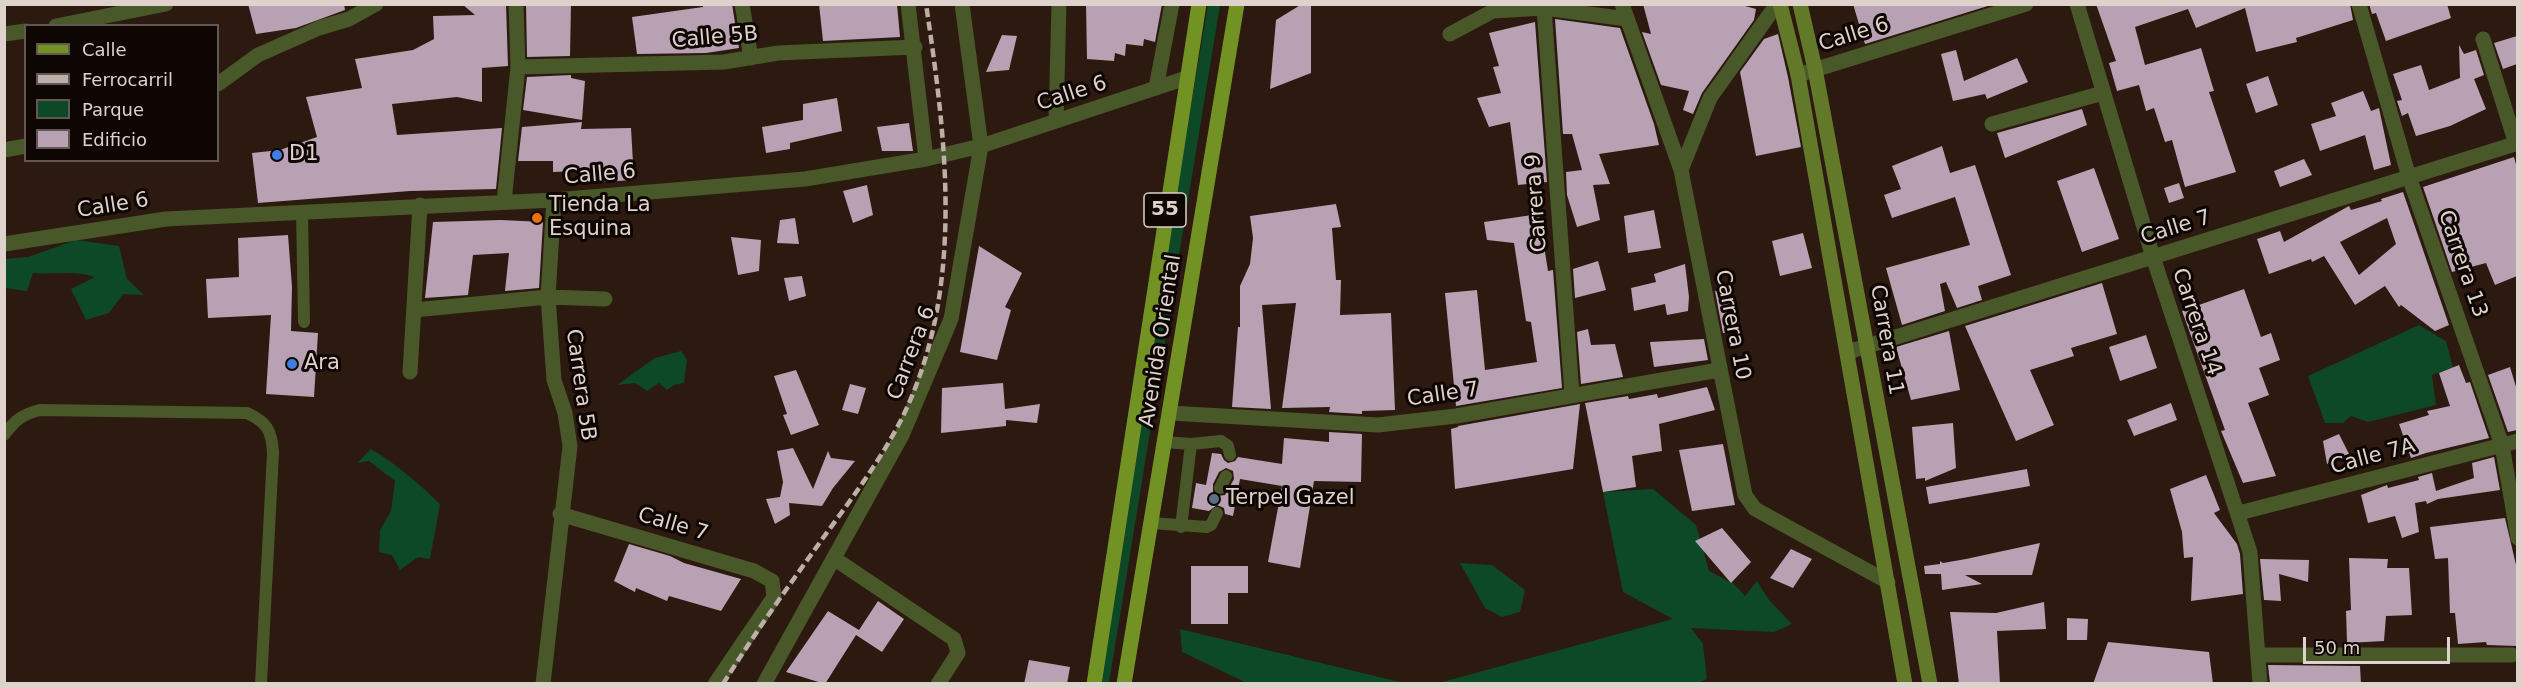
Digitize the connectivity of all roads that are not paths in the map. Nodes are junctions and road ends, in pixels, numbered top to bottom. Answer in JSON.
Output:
{"nodes":[{"id":1,"x":166,"y":4,"type":"edge"},
{"id":2,"x":376,"y":4,"type":"edge"},
{"id":3,"x":516,"y":4,"type":"edge"},
{"id":4,"x":742,"y":4,"type":"edge"},
{"id":5,"x":908,"y":4,"type":"edge"},
{"id":6,"x":963,"y":4,"type":"edge"},
{"id":7,"x":1059,"y":4,"type":"edge"},
{"id":8,"x":1172,"y":4,"type":"edge"},
{"id":9,"x":1199,"y":4,"type":"edge"},
{"id":10,"x":1237,"y":4,"type":"edge"},
{"id":11,"x":1622,"y":4,"type":"edge"},
{"id":12,"x":1779,"y":4,"type":"edge"},
{"id":13,"x":1800,"y":4,"type":"edge"},
{"id":14,"x":2026,"y":4,"type":"edge"},
{"id":15,"x":2077,"y":4,"type":"edge"},
{"id":16,"x":2359,"y":4,"type":"edge"},
{"id":17,"x":1544,"y":8,"type":"junction"},
{"id":18,"x":1627,"y":20,"type":"junction"},
{"id":19,"x":110,"y":21,"type":"edge"},
{"id":20,"x":78,"y":24,"type":"edge"},
{"id":21,"x":24,"y":31,"type":"edge"},
{"id":22,"x":4,"y":34,"type":"edge"},
{"id":23,"x":1450,"y":34,"type":"dead end"},
{"id":24,"x":2483,"y":39,"type":"dead end"},
{"id":25,"x":915,"y":47,"type":"junction"},
{"id":26,"x":751,"y":58,"type":"junction"},
{"id":27,"x":518,"y":67,"type":"junction"},
{"id":28,"x":1815,"y":69,"type":"junction"},
{"id":29,"x":1798,"y":75,"type":"junction"},
{"id":30,"x":1186,"y":78,"type":"junction"},
{"id":31,"x":219,"y":83,"type":"edge"},
{"id":32,"x":1156,"y":87,"type":"junction"},
{"id":33,"x":2103,"y":93,"type":"junction"},
{"id":34,"x":1056,"y":121,"type":"junction"},
{"id":35,"x":1992,"y":124,"type":"dead end"},
{"id":36,"x":2517,"y":143,"type":"edge"},
{"id":37,"x":5,"y":145,"type":"edge"},
{"id":38,"x":24,"y":146,"type":"edge"},
{"id":39,"x":981,"y":146,"type":"junction"},
{"id":40,"x":926,"y":159,"type":"junction"},
{"id":41,"x":1681,"y":170,"type":"junction"},
{"id":42,"x":2409,"y":177,"type":"junction"},
{"id":43,"x":554,"y":200,"type":"junction"},
{"id":44,"x":504,"y":202,"type":"junction"},
{"id":45,"x":420,"y":206,"type":"junction"},
{"id":46,"x":302,"y":212,"type":"junction"},
{"id":47,"x":4,"y":244,"type":"edge"},
{"id":48,"x":2152,"y":257,"type":"junction"},
{"id":49,"x":548,"y":297,"type":"junction"},
{"id":50,"x":605,"y":299,"type":"dead end"},
{"id":51,"x":414,"y":310,"type":"junction"},
{"id":52,"x":304,"y":322,"type":"dead end"},
{"id":53,"x":1866,"y":347,"type":"junction"},
{"id":54,"x":1848,"y":352,"type":"junction"},
{"id":55,"x":1719,"y":370,"type":"junction"},
{"id":56,"x":410,"y":372,"type":"dead end"},
{"id":57,"x":1572,"y":395,"type":"junction"},
{"id":58,"x":1170,"y":413,"type":"junction"},
{"id":59,"x":4,"y":435,"type":"edge"},
{"id":60,"x":2517,"y":441,"type":"edge"},
{"id":61,"x":1165,"y":442,"type":"junction"},
{"id":62,"x":1191,"y":444,"type":"junction"},
{"id":63,"x":2502,"y":445,"type":"junction"},
{"id":64,"x":1230,"y":455,"type":"dead end"},
{"id":65,"x":1217,"y":513,"type":"dead end"},
{"id":66,"x":2239,"y":513,"type":"junction"},
{"id":67,"x":560,"y":514,"type":"junction"},
{"id":68,"x":1151,"y":523,"type":"junction"},
{"id":69,"x":1181,"y":527,"type":"junction"},
{"id":70,"x":2517,"y":538,"type":"edge"},
{"id":71,"x":835,"y":559,"type":"junction"},
{"id":72,"x":1888,"y":582,"type":"junction"},
{"id":73,"x":2259,"y":655,"type":"junction"},
{"id":74,"x":2512,"y":655,"type":"dead end"},
{"id":75,"x":261,"y":684,"type":"edge"},
{"id":76,"x":543,"y":684,"type":"edge"},
{"id":77,"x":715,"y":684,"type":"edge"},
{"id":78,"x":764,"y":684,"type":"edge"},
{"id":79,"x":938,"y":684,"type":"edge"},
{"id":80,"x":1094,"y":684,"type":"edge"},
{"id":81,"x":1124,"y":684,"type":"edge"},
{"id":82,"x":1905,"y":684,"type":"edge"},
{"id":83,"x":1930,"y":684,"type":"edge"},
{"id":84,"x":2260,"y":684,"type":"edge"}],
"edges":[{"from":1,"to":19,"type":"street"},
{"from":2,"to":31,"type":"street"},
{"from":3,"to":27,"type":"street"},
{"from":4,"to":26,"type":"street"},
{"from":5,"to":25,"type":"street"},
{"from":6,"to":39,"type":"street","name":"Carrera 6"},
{"from":7,"to":34,"type":"street"},
{"from":8,"to":32,"type":"street"},
{"from":9,"to":30,"type":"main road","name":"Avenida Oriental","number":"55"},
{"from":10,"to":58,"type":"main road","name":"Avenida Oriental","number":"55"},
{"from":11,"to":18,"type":"street","name":"Carrera 10"},
{"from":12,"to":29,"type":"main road","name":"Carrera 11"},
{"from":12,"to":41,"type":"street"},
{"from":13,"to":28,"type":"main road","name":"Carrera 11"},
{"from":14,"to":28,"type":"street","name":"Calle 6"},
{"from":15,"to":33,"type":"street","name":"Carrera 14"},
{"from":16,"to":42,"type":"street","name":"Carrera 13"},
{"from":17,"to":18,"type":"street"},
{"from":17,"to":23,"type":"street"},
{"from":17,"to":57,"type":"street","name":"Carrera 9"},
{"from":18,"to":41,"type":"street","name":"Carrera 10"},
{"from":19,"to":20,"type":"street"},
{"from":21,"to":22,"type":"street"},
{"from":24,"to":36,"type":"street"},
{"from":25,"to":26,"type":"street","name":"Calle 5B"},
{"from":25,"to":40,"type":"street"},
{"from":26,"to":27,"type":"street","name":"Calle 5B"},
{"from":27,"to":44,"type":"street"},
{"from":28,"to":29,"type":"street","name":"Calle 6"},
{"from":28,"to":53,"type":"main road","name":"Carrera 11"},
{"from":29,"to":54,"type":"main road","name":"Carrera 11"},
{"from":30,"to":32,"type":"street","name":"Calle 6"},
{"from":30,"to":80,"type":"main road","name":"Avenida Oriental","number":"55"},
{"from":32,"to":34,"type":"street","name":"Calle 6"},
{"from":33,"to":35,"type":"street"},
{"from":33,"to":48,"type":"street","name":"Carrera 14"},
{"from":34,"to":39,"type":"street","name":"Calle 6"},
{"from":36,"to":42,"type":"street","name":"Calle 7"},
{"from":37,"to":38,"type":"street"},
{"from":39,"to":40,"type":"street","name":"Calle 6"},
{"from":39,"to":71,"type":"street","name":"Carrera 6"},
{"from":40,"to":43,"type":"street","name":"Calle 6"},
{"from":41,"to":55,"type":"street","name":"Carrera 10"},
{"from":42,"to":48,"type":"street","name":"Calle 7"},
{"from":42,"to":63,"type":"street","name":"Carrera 13"},
{"from":43,"to":44,"type":"street","name":"Calle 6"},
{"from":43,"to":49,"type":"street","name":"Carrera 5B"},
{"from":44,"to":45,"type":"street","name":"Calle 6"},
{"from":45,"to":46,"type":"street","name":"Calle 6"},
{"from":45,"to":51,"type":"street"},
{"from":46,"to":47,"type":"street","name":"Calle 6"},
{"from":46,"to":52,"type":"lane"},
{"from":48,"to":53,"type":"street","name":"Calle 7"},
{"from":48,"to":66,"type":"street","name":"Carrera 14"},
{"from":49,"to":50,"type":"street"},
{"from":49,"to":51,"type":"street"},
{"from":49,"to":67,"type":"street","name":"Carrera 5B"},
{"from":51,"to":56,"type":"street"},
{"from":53,"to":54,"type":"street","name":"Calle 7"},
{"from":53,"to":83,"type":"main road","name":"Carrera 11"},
{"from":54,"to":72,"type":"main road","name":"Carrera 11"},
{"from":55,"to":57,"type":"street","name":"Calle 7"},
{"from":55,"to":72,"type":"street","name":"Carrera 10"},
{"from":57,"to":58,"type":"street","name":"Calle 7"},
{"from":58,"to":61,"type":"main road","name":"Avenida Oriental","number":"55"},
{"from":59,"to":75,"type":"lane"},
{"from":60,"to":63,"type":"street","name":"Calle 7A"},
{"from":61,"to":62,"type":"lane"},
{"from":61,"to":68,"type":"main road","name":"Avenida Oriental","number":"55"},
{"from":62,"to":64,"type":"lane"},
{"from":62,"to":69,"type":"lane"},
{"from":63,"to":66,"type":"street","name":"Calle 7A"},
{"from":63,"to":70,"type":"street","name":"Carrera 13"},
{"from":65,"to":69,"type":"lane"},
{"from":66,"to":73,"type":"street","name":"Carrera 14"},
{"from":67,"to":76,"type":"street","name":"Carrera 5B"},
{"from":67,"to":77,"type":"street","name":"Calle 7"},
{"from":68,"to":69,"type":"lane"},
{"from":68,"to":81,"type":"main road","name":"Avenida Oriental","number":"55"},
{"from":71,"to":78,"type":"street","name":"Carrera 6"},
{"from":71,"to":79,"type":"street"},
{"from":72,"to":82,"type":"main road","name":"Carrera 11"},
{"from":73,"to":74,"type":"street"},
{"from":73,"to":84,"type":"street","name":"Carrera 14"}]}
